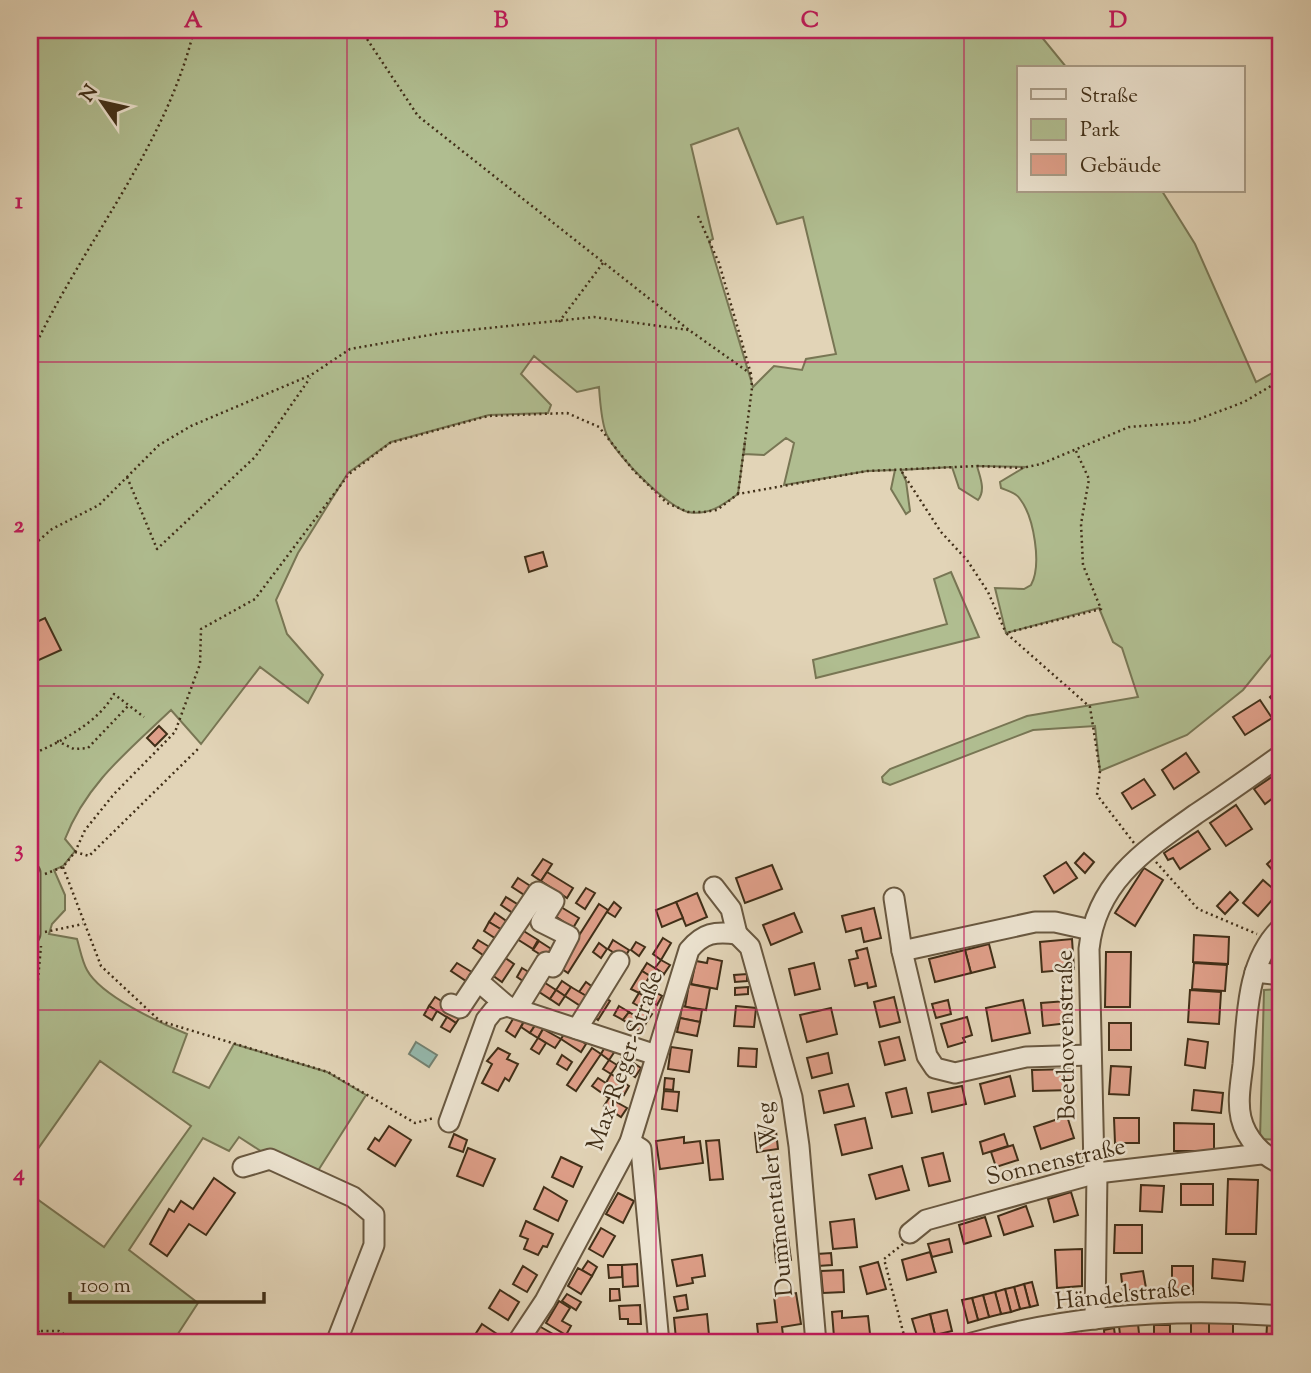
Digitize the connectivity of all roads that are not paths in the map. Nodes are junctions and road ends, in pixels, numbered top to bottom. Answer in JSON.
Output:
{"nodes":[{"id":1,"x":1281,"y":755,"type":"edge"},
{"id":2,"x":30,"y":876,"type":"edge"},
{"id":3,"x":714,"y":887,"type":"dead end"},
{"id":4,"x":894,"y":898,"type":"dead end"},
{"id":5,"x":1091,"y":930,"type":"junction"},
{"id":6,"x":1275,"y":933,"type":"edge"},
{"id":7,"x":737,"y":934,"type":"junction"},
{"id":8,"x":36,"y":939,"type":"edge"},
{"id":9,"x":902,"y":951,"type":"junction"},
{"id":10,"x":619,"y":961,"type":"dead end"},
{"id":11,"x":1255,"y":972,"type":"junction"},
{"id":12,"x":1281,"y":975,"type":"edge"},
{"id":13,"x":478,"y":981,"type":"junction"},
{"id":14,"x":451,"y":1004,"type":"dead end"},
{"id":15,"x":512,"y":1008,"type":"junction"},
{"id":16,"x":577,"y":1029,"type":"junction"},
{"id":17,"x":656,"y":1055,"type":"junction"},
{"id":18,"x":1090,"y":1055,"type":"junction"},
{"id":19,"x":451,"y":1117,"type":"road end"},
{"id":20,"x":630,"y":1142,"type":"junction"},
{"id":21,"x":1261,"y":1154,"type":"junction"},
{"id":22,"x":1281,"y":1164,"type":"edge"},
{"id":23,"x":243,"y":1167,"type":"dead end"},
{"id":24,"x":1097,"y":1173,"type":"junction"},
{"id":25,"x":910,"y":1233,"type":"road end"},
{"id":26,"x":1281,"y":1316,"type":"edge"},
{"id":27,"x":1095,"y":1319,"type":"junction"},
{"id":28,"x":336,"y":1343,"type":"edge"},
{"id":29,"x":517,"y":1343,"type":"edge"},
{"id":30,"x":659,"y":1343,"type":"edge"},
{"id":31,"x":816,"y":1343,"type":"edge"},
{"id":32,"x":972,"y":1343,"type":"edge"}],
"edges":[{"from":1,"to":5,"type":"street","name":"Beethovenstraße"},
{"from":2,"to":8,"type":"street"},
{"from":3,"to":7,"type":"street","name":"Dummentaler Weg"},
{"from":4,"to":9,"type":"street"},
{"from":5,"to":9,"type":"street"},
{"from":5,"to":18,"type":"street","name":"Beethovenstraße"},
{"from":6,"to":11,"type":"street"},
{"from":7,"to":17,"type":"street","name":"Max-Reger-Straße"},
{"from":7,"to":31,"type":"street","name":"Dummentaler Weg"},
{"from":9,"to":18,"type":"street"},
{"from":10,"to":16,"type":"street"},
{"from":11,"to":12,"type":"street"},
{"from":11,"to":21,"type":"street"},
{"from":13,"to":14,"type":"street"},
{"from":13,"to":15,"type":"street"},
{"from":13,"to":15,"type":"street"},
{"from":15,"to":16,"type":"street"},
{"from":15,"to":19,"type":"street"},
{"from":16,"to":17,"type":"street"},
{"from":17,"to":20,"type":"street","name":"Max-Reger-Straße"},
{"from":18,"to":24,"type":"street","name":"Beethovenstraße"},
{"from":20,"to":29,"type":"street","name":"Max-Reger-Straße"},
{"from":20,"to":30,"type":"street"},
{"from":21,"to":22,"type":"street"},
{"from":21,"to":24,"type":"street","name":"Sonnenstraße"},
{"from":23,"to":28,"type":"street"},
{"from":24,"to":25,"type":"street","name":"Sonnenstraße"},
{"from":24,"to":27,"type":"street","name":"Beethovenstraße"},
{"from":26,"to":27,"type":"street","name":"Händelstraße"},
{"from":27,"to":32,"type":"street","name":"Händelstraße"}]}
